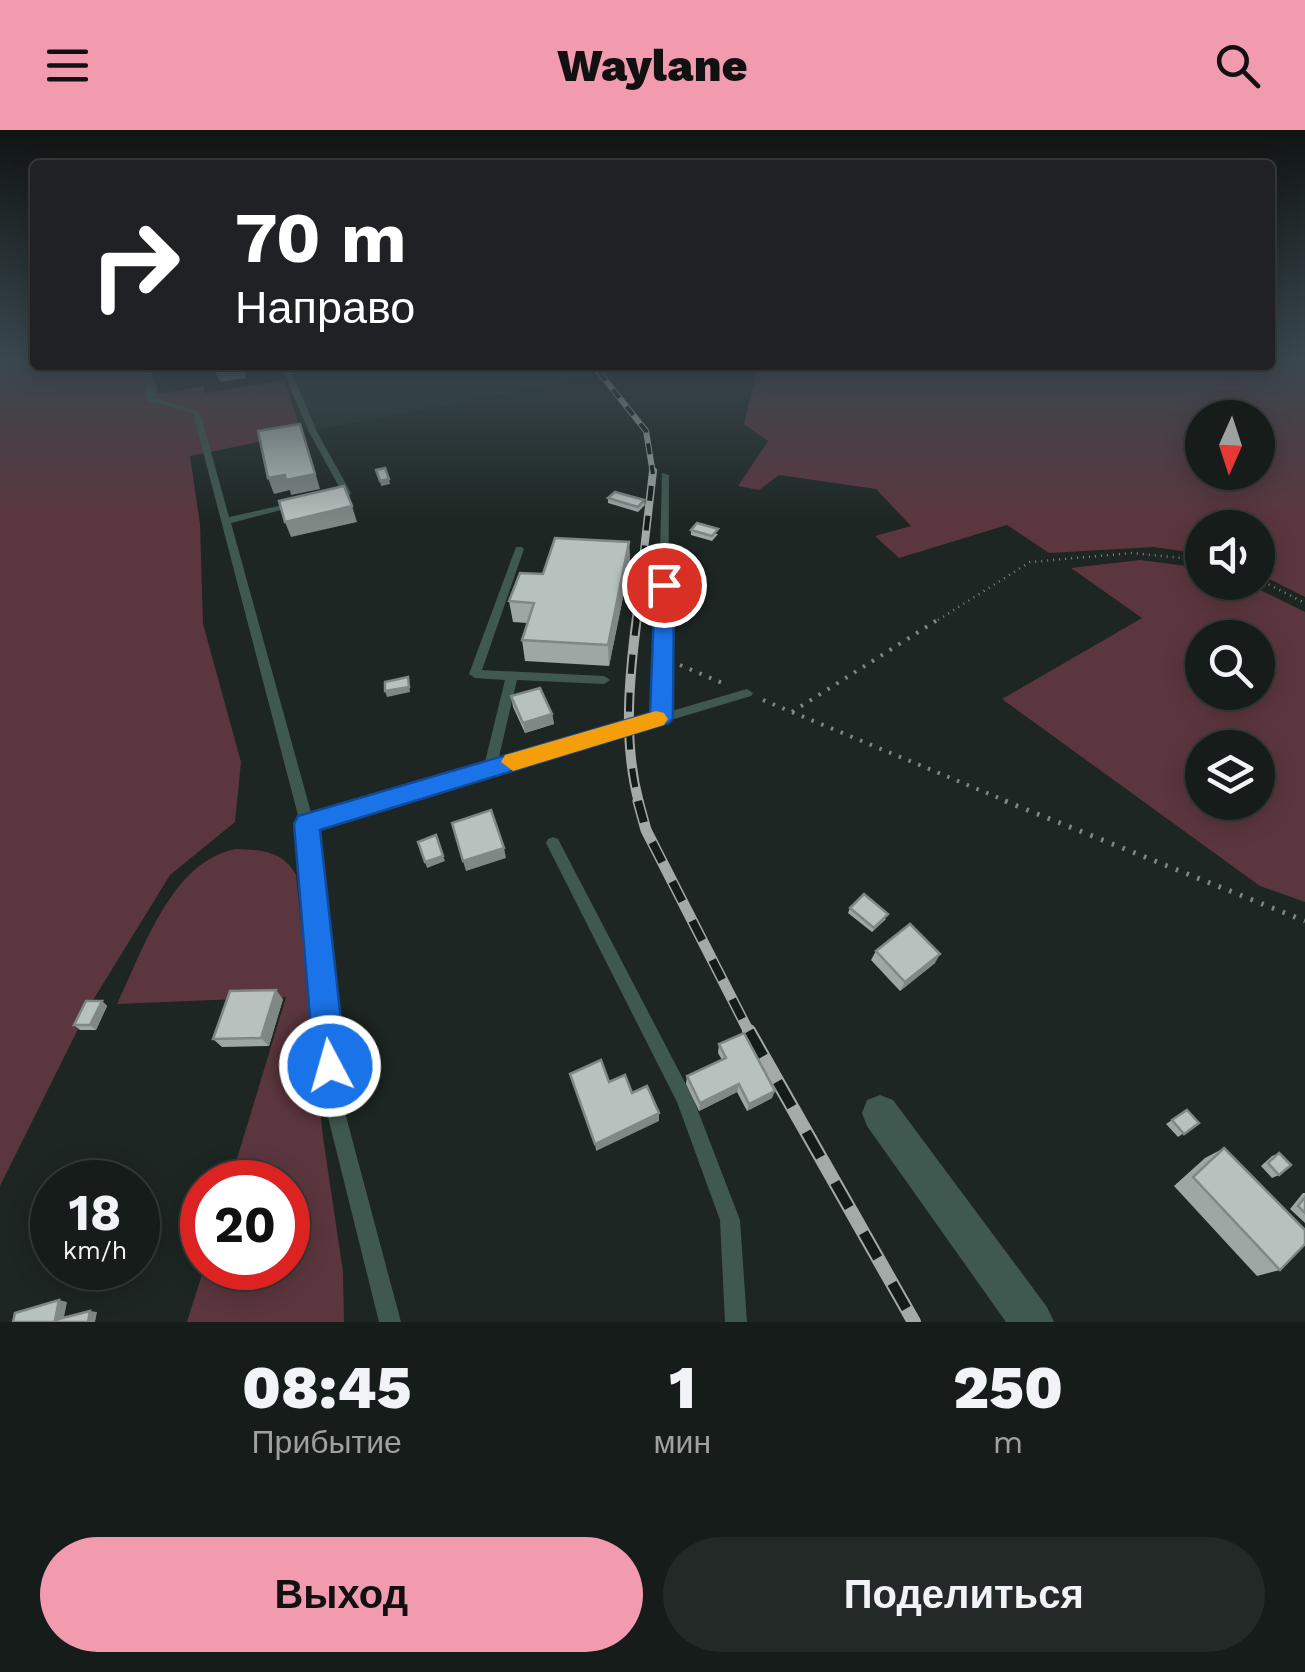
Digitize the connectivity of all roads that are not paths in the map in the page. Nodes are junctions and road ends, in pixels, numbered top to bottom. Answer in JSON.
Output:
{"nodes":[{"id":1,"x":195,"y":412,"type":"edge"},
{"id":2,"x":304,"y":412,"type":"edge"},
{"id":3,"x":665,"y":475,"type":"dead end"},
{"id":4,"x":226,"y":522,"type":"junction"},
{"id":5,"x":519,"y":550,"type":"dead end"},
{"id":6,"x":512,"y":676,"type":"junction"},
{"id":7,"x":604,"y":680,"type":"dead end"},
{"id":8,"x":747,"y":693,"type":"road end"},
{"id":9,"x":662,"y":718,"type":"junction"},
{"id":10,"x":490,"y":768,"type":"junction"},
{"id":11,"x":307,"y":824,"type":"junction"},
{"id":12,"x":554,"y":843,"type":"dead end"},
{"id":13,"x":880,"y":1113,"type":"dead end"},
{"id":14,"x":390,"y":1322,"type":"edge"},
{"id":15,"x":736,"y":1322,"type":"edge"},
{"id":16,"x":1032,"y":1322,"type":"edge"}],
"edges":[{"from":1,"to":4,"type":"lane"},
{"from":2,"to":4,"type":"lane"},
{"from":3,"to":9,"type":"lane"},
{"from":4,"to":11,"type":"lane"},
{"from":5,"to":6,"type":"lane"},
{"from":6,"to":7,"type":"lane"},
{"from":6,"to":10,"type":"lane"},
{"from":8,"to":9,"type":"lane"},
{"from":9,"to":10,"type":"lane"},
{"from":10,"to":11,"type":"lane"},
{"from":11,"to":14,"type":"lane"},
{"from":12,"to":15,"type":"lane"},
{"from":13,"to":16,"type":"street"}]}
